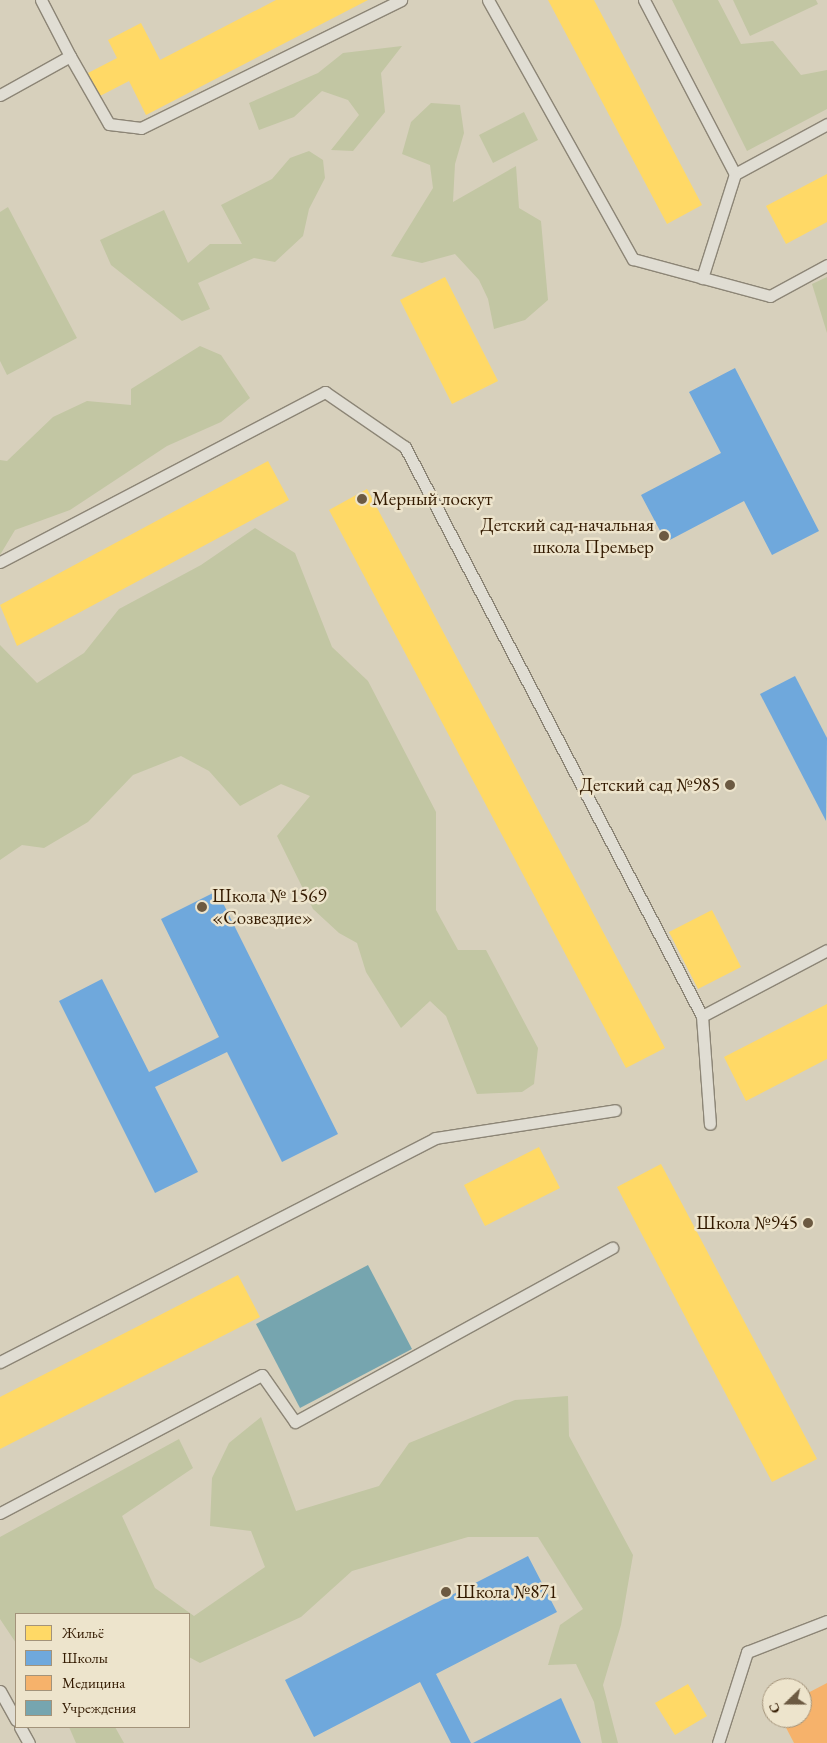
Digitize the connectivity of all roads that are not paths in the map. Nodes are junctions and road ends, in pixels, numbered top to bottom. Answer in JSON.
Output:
{"nodes":[{"id":1,"x":43,"y":0,"type":"edge"},
{"id":2,"x":401,"y":0,"type":"edge"},
{"id":3,"x":488,"y":0,"type":"edge"},
{"id":4,"x":644,"y":0,"type":"edge"},
{"id":5,"x":70,"y":56,"type":"junction"},
{"id":6,"x":0,"y":95,"type":"edge"},
{"id":7,"x":827,"y":124,"type":"edge"},
{"id":8,"x":735,"y":174,"type":"junction"},
{"id":9,"x":827,"y":265,"type":"edge"},
{"id":10,"x":702,"y":278,"type":"junction"},
{"id":11,"x":0,"y":562,"type":"edge"},
{"id":12,"x":827,"y":950,"type":"edge"},
{"id":13,"x":702,"y":1016,"type":"junction"},
{"id":14,"x":615,"y":1110,"type":"dead end"},
{"id":15,"x":710,"y":1124,"type":"dead end"},
{"id":16,"x":612,"y":1248,"type":"dead end"},
{"id":17,"x":0,"y":1362,"type":"edge"},
{"id":18,"x":0,"y":1513,"type":"edge"},
{"id":19,"x":827,"y":1621,"type":"edge"},
{"id":20,"x":0,"y":1691,"type":"edge"},
{"id":21,"x":15,"y":1718,"type":"edge"},
{"id":22,"x":21,"y":1728,"type":"edge"},
{"id":23,"x":29,"y":1743,"type":"edge"},
{"id":24,"x":718,"y":1743,"type":"edge"}],
"edges":[{"from":1,"to":5,"type":"lane"},
{"from":2,"to":5,"type":"lane"},
{"from":3,"to":10,"type":"lane"},
{"from":4,"to":8,"type":"lane"},
{"from":5,"to":6,"type":"lane"},
{"from":7,"to":8,"type":"lane"},
{"from":8,"to":10,"type":"lane"},
{"from":9,"to":10,"type":"lane"},
{"from":11,"to":13,"type":"lane"},
{"from":12,"to":13,"type":"lane"},
{"from":13,"to":15,"type":"lane"},
{"from":14,"to":17,"type":"lane"},
{"from":16,"to":18,"type":"lane"},
{"from":19,"to":24,"type":"lane"},
{"from":20,"to":21,"type":"lane"},
{"from":22,"to":23,"type":"lane"}]}
